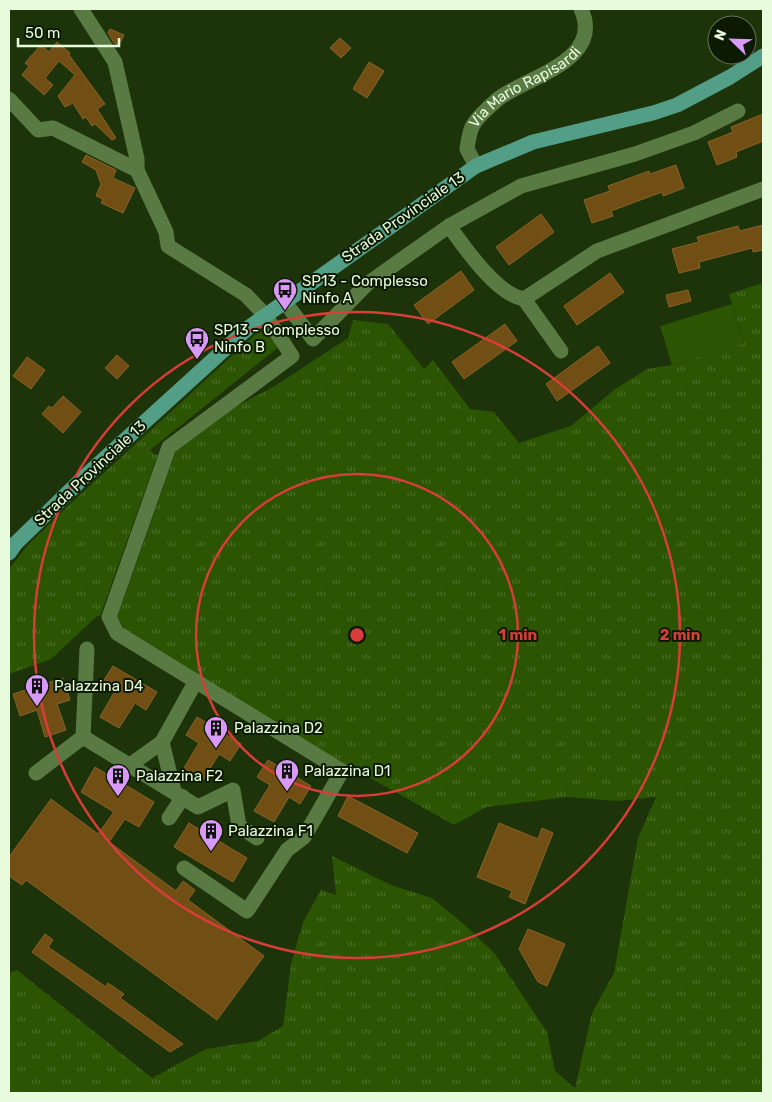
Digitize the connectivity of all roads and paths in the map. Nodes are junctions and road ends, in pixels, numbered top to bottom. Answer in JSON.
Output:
{"nodes":[{"id":1,"x":81,"y":9,"type":"edge"},
{"id":2,"x":581,"y":9,"type":"edge"},
{"id":3,"x":763,"y":56,"type":"edge"},
{"id":4,"x":9,"y":98,"type":"edge"},
{"id":5,"x":738,"y":111,"type":"dead end"},
{"id":6,"x":476,"y":166,"type":"junction"},
{"id":7,"x":137,"y":170,"type":"junction"},
{"id":8,"x":763,"y":190,"type":"edge"},
{"id":9,"x":449,"y":226,"type":"junction"},
{"id":10,"x":524,"y":299,"type":"junction"},
{"id":11,"x":284,"y":300,"type":"junction"},
{"id":12,"x":265,"y":315,"type":"junction"},
{"id":13,"x":560,"y":351,"type":"dead end"},
{"id":14,"x":9,"y":553,"type":"edge"},
{"id":15,"x":87,"y":649,"type":"dead end"},
{"id":16,"x":196,"y":681,"type":"junction"},
{"id":17,"x":83,"y":737,"type":"junction"},
{"id":18,"x":162,"y":742,"type":"junction"},
{"id":19,"x":130,"y":765,"type":"junction"},
{"id":20,"x":36,"y":774,"type":"dead end"},
{"id":21,"x":178,"y":794,"type":"junction"},
{"id":22,"x":169,"y":818,"type":"dead end"},
{"id":23,"x":257,"y":838,"type":"dead end"},
{"id":24,"x":184,"y":868,"type":"dead end"}],
"edges":[{"from":1,"to":7,"type":"street"},
{"from":2,"to":6,"type":"street","name":"Via Mario Rapisardi"},
{"from":3,"to":6,"type":"main road","name":"Strada Provinciale 13"},
{"from":4,"to":7,"type":"street"},
{"from":5,"to":9,"type":"street"},
{"from":6,"to":11,"type":"main road","name":"Strada Provinciale 13"},
{"from":7,"to":12,"type":"street"},
{"from":8,"to":10,"type":"street"},
{"from":9,"to":10,"type":"street"},
{"from":9,"to":11,"type":"street"},
{"from":10,"to":13,"type":"street"},
{"from":11,"to":12,"type":"main road","name":"Strada Provinciale 13"},
{"from":12,"to":14,"type":"main road","name":"Strada Provinciale 13"},
{"from":12,"to":16,"type":"street"},
{"from":15,"to":17,"type":"street"},
{"from":16,"to":18,"type":"street"},
{"from":16,"to":24,"type":"street"},
{"from":17,"to":19,"type":"street"},
{"from":17,"to":20,"type":"street"},
{"from":18,"to":19,"type":"street"},
{"from":18,"to":21,"type":"street"},
{"from":19,"to":21,"type":"street"},
{"from":21,"to":22,"type":"street"},
{"from":21,"to":23,"type":"street"}]}
